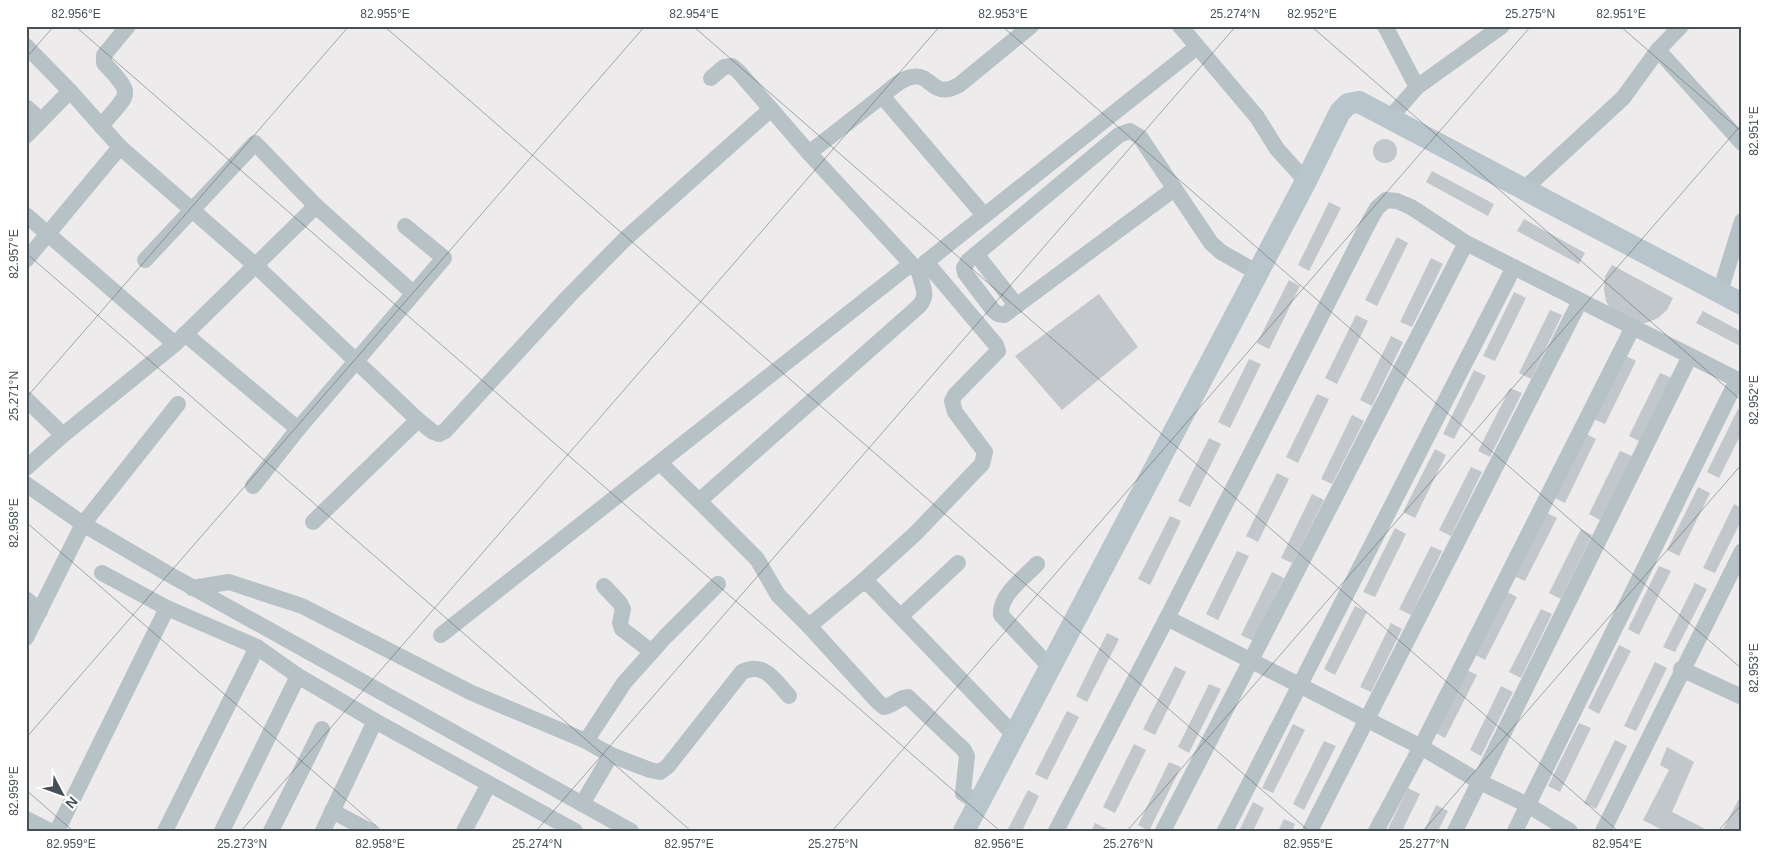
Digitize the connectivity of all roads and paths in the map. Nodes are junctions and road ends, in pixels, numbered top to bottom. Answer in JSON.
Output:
{"nodes":[{"id":1,"x":128,"y":26,"type":"edge"},
{"id":2,"x":1031,"y":26,"type":"edge"},
{"id":3,"x":1180,"y":26,"type":"edge"},
{"id":4,"x":1385,"y":26,"type":"edge"},
{"id":5,"x":1502,"y":26,"type":"edge"},
{"id":6,"x":1681,"y":26,"type":"edge"},
{"id":7,"x":26,"y":46,"type":"edge"},
{"id":8,"x":1196,"y":47,"type":"junction"},
{"id":9,"x":1658,"y":50,"type":"junction"},
{"id":10,"x":711,"y":78,"type":"dead end"},
{"id":11,"x":1417,"y":87,"type":"junction"},
{"id":12,"x":70,"y":91,"type":"junction"},
{"id":13,"x":882,"y":96,"type":"junction"},
{"id":14,"x":26,"y":107,"type":"edge"},
{"id":15,"x":771,"y":109,"type":"junction"},
{"id":16,"x":1389,"y":119,"type":"junction"},
{"id":17,"x":41,"y":120,"type":"junction"},
{"id":18,"x":101,"y":126,"type":"junction"},
{"id":19,"x":26,"y":136,"type":"edge"},
{"id":20,"x":1742,"y":143,"type":"edge"},
{"id":21,"x":120,"y":147,"type":"junction"},
{"id":22,"x":809,"y":153,"type":"junction"},
{"id":23,"x":1306,"y":181,"type":"junction"},
{"id":24,"x":1174,"y":189,"type":"junction"},
{"id":25,"x":1524,"y":189,"type":"junction"},
{"id":26,"x":316,"y":206,"type":"junction"},
{"id":27,"x":192,"y":210,"type":"junction"},
{"id":28,"x":26,"y":214,"type":"edge"},
{"id":29,"x":984,"y":214,"type":"junction"},
{"id":30,"x":1742,"y":221,"type":"edge"},
{"id":31,"x":405,"y":226,"type":"dead end"},
{"id":32,"x":48,"y":234,"type":"junction"},
{"id":33,"x":1466,"y":243,"type":"junction"},
{"id":34,"x":26,"y":260,"type":"edge"},
{"id":35,"x":145,"y":260,"type":"dead end"},
{"id":36,"x":255,"y":265,"type":"junction"},
{"id":37,"x":918,"y":266,"type":"junction"},
{"id":38,"x":1514,"y":267,"type":"junction"},
{"id":39,"x":1258,"y":273,"type":"junction"},
{"id":40,"x":1720,"y":292,"type":"junction"},
{"id":41,"x":413,"y":293,"type":"junction"},
{"id":42,"x":1580,"y":301,"type":"junction"},
{"id":43,"x":1742,"y":304,"type":"edge"},
{"id":44,"x":1633,"y":327,"type":"junction"},
{"id":45,"x":180,"y":339,"type":"junction"},
{"id":46,"x":1690,"y":356,"type":"junction"},
{"id":47,"x":356,"y":361,"type":"junction"},
{"id":48,"x":1739,"y":381,"type":"edge"},
{"id":49,"x":26,"y":399,"type":"edge"},
{"id":50,"x":178,"y":404,"type":"dead end"},
{"id":51,"x":418,"y":420,"type":"junction"},
{"id":52,"x":298,"y":429,"type":"junction"},
{"id":53,"x":63,"y":435,"type":"junction"},
{"id":54,"x":660,"y":463,"type":"junction"},
{"id":55,"x":26,"y":468,"type":"edge"},
{"id":56,"x":26,"y":484,"type":"edge"},
{"id":57,"x":252,"y":486,"type":"dead end"},
{"id":58,"x":699,"y":501,"type":"junction"},
{"id":59,"x":313,"y":522,"type":"dead end"},
{"id":60,"x":83,"y":524,"type":"junction"},
{"id":61,"x":1742,"y":551,"type":"edge"},
{"id":62,"x":958,"y":563,"type":"dead end"},
{"id":63,"x":1037,"y":564,"type":"dead end"},
{"id":64,"x":102,"y":573,"type":"dead end"},
{"id":65,"x":861,"y":583,"type":"junction"},
{"id":66,"x":718,"y":584,"type":"dead end"},
{"id":67,"x":604,"y":586,"type":"dead end"},
{"id":68,"x":192,"y":588,"type":"junction"},
{"id":69,"x":26,"y":599,"type":"edge"},
{"id":70,"x":167,"y":608,"type":"junction"},
{"id":71,"x":40,"y":611,"type":"junction"},
{"id":72,"x":901,"y":616,"type":"junction"},
{"id":73,"x":1167,"y":618,"type":"junction"},
{"id":74,"x":810,"y":626,"type":"junction"},
{"id":75,"x":441,"y":635,"type":"dead end"},
{"id":76,"x":26,"y":638,"type":"edge"},
{"id":77,"x":257,"y":647,"type":"junction"},
{"id":78,"x":652,"y":652,"type":"junction"},
{"id":79,"x":1252,"y":662,"type":"junction"},
{"id":80,"x":1050,"y":667,"type":"junction"},
{"id":81,"x":1682,"y":669,"type":"junction"},
{"id":82,"x":298,"y":676,"type":"junction"},
{"id":83,"x":1300,"y":686,"type":"junction"},
{"id":84,"x":1740,"y":692,"type":"edge"},
{"id":85,"x":789,"y":696,"type":"dead end"},
{"id":86,"x":1367,"y":719,"type":"junction"},
{"id":87,"x":375,"y":721,"type":"junction"},
{"id":88,"x":322,"y":729,"type":"dead end"},
{"id":89,"x":1014,"y":735,"type":"junction"},
{"id":90,"x":586,"y":741,"type":"junction"},
{"id":91,"x":1421,"y":747,"type":"junction"},
{"id":92,"x":611,"y":755,"type":"junction"},
{"id":93,"x":1480,"y":782,"type":"junction"},
{"id":94,"x":489,"y":784,"type":"junction"},
{"id":95,"x":978,"y":803,"type":"junction"},
{"id":96,"x":582,"y":804,"type":"junction"},
{"id":97,"x":1528,"y":805,"type":"junction"},
{"id":98,"x":332,"y":811,"type":"junction"},
{"id":99,"x":26,"y":819,"type":"edge"},
{"id":100,"x":50,"y":831,"type":"edge"},
{"id":101,"x":57,"y":831,"type":"edge"},
{"id":102,"x":165,"y":831,"type":"edge"},
{"id":103,"x":222,"y":831,"type":"edge"},
{"id":104,"x":271,"y":831,"type":"edge"},
{"id":105,"x":323,"y":831,"type":"edge"},
{"id":106,"x":370,"y":831,"type":"edge"},
{"id":107,"x":464,"y":831,"type":"edge"},
{"id":108,"x":575,"y":831,"type":"edge"},
{"id":109,"x":631,"y":831,"type":"edge"},
{"id":110,"x":964,"y":831,"type":"edge"},
{"id":111,"x":1056,"y":831,"type":"edge"},
{"id":112,"x":1163,"y":831,"type":"edge"},
{"id":113,"x":1225,"y":831,"type":"edge"},
{"id":114,"x":1310,"y":831,"type":"edge"},
{"id":115,"x":1376,"y":831,"type":"edge"},
{"id":116,"x":1455,"y":831,"type":"edge"},
{"id":117,"x":1515,"y":831,"type":"edge"},
{"id":118,"x":1570,"y":831,"type":"edge"},
{"id":119,"x":1603,"y":831,"type":"edge"}],
"edges":[{"from":1,"to":18,"type":"street"},
{"from":2,"to":13,"type":"street"},
{"from":3,"to":8,"type":"street"},
{"from":4,"to":11,"type":"street"},
{"from":5,"to":11,"type":"street"},
{"from":6,"to":9,"type":"street"},
{"from":7,"to":12,"type":"street"},
{"from":8,"to":23,"type":"street"},
{"from":8,"to":29,"type":"street"},
{"from":9,"to":20,"type":"street"},
{"from":9,"to":25,"type":"street"},
{"from":10,"to":15,"type":"street"},
{"from":11,"to":16,"type":"street"},
{"from":12,"to":17,"type":"street"},
{"from":12,"to":18,"type":"street"},
{"from":13,"to":22,"type":"street"},
{"from":13,"to":29,"type":"street"},
{"from":14,"to":17,"type":"street"},
{"from":15,"to":22,"type":"street"},
{"from":15,"to":51,"type":"street"},
{"from":16,"to":23,"type":"street"},
{"from":16,"to":25,"type":"street"},
{"from":17,"to":19,"type":"street"},
{"from":18,"to":21,"type":"street"},
{"from":21,"to":27,"type":"street"},
{"from":21,"to":32,"type":"street"},
{"from":22,"to":37,"type":"street"},
{"from":23,"to":39,"type":"street"},
{"from":24,"to":24,"type":"street"},
{"from":24,"to":39,"type":"street"},
{"from":25,"to":40,"type":"street"},
{"from":26,"to":27,"type":"street"},
{"from":26,"to":36,"type":"street"},
{"from":26,"to":41,"type":"street"},
{"from":27,"to":35,"type":"street"},
{"from":27,"to":36,"type":"street"},
{"from":28,"to":32,"type":"street"},
{"from":29,"to":37,"type":"street"},
{"from":30,"to":40,"type":"street"},
{"from":31,"to":41,"type":"street"},
{"from":32,"to":34,"type":"street"},
{"from":32,"to":45,"type":"street"},
{"from":33,"to":38,"type":"street"},
{"from":33,"to":73,"type":"street"},
{"from":33,"to":79,"type":"street"},
{"from":36,"to":45,"type":"street"},
{"from":36,"to":47,"type":"street"},
{"from":37,"to":54,"type":"street"},
{"from":37,"to":58,"type":"street"},
{"from":37,"to":65,"type":"street"},
{"from":38,"to":42,"type":"street"},
{"from":38,"to":83,"type":"street"},
{"from":39,"to":80,"type":"street"},
{"from":40,"to":43,"type":"street"},
{"from":41,"to":47,"type":"street"},
{"from":42,"to":44,"type":"street"},
{"from":42,"to":86,"type":"street"},
{"from":44,"to":46,"type":"street"},
{"from":44,"to":91,"type":"street"},
{"from":45,"to":52,"type":"street"},
{"from":45,"to":53,"type":"street"},
{"from":46,"to":48,"type":"street"},
{"from":46,"to":93,"type":"street"},
{"from":47,"to":51,"type":"street"},
{"from":47,"to":52,"type":"street"},
{"from":48,"to":97,"type":"street"},
{"from":49,"to":53,"type":"street"},
{"from":50,"to":60,"type":"street"},
{"from":51,"to":59,"type":"street"},
{"from":52,"to":57,"type":"street"},
{"from":53,"to":55,"type":"street"},
{"from":54,"to":58,"type":"street"},
{"from":54,"to":75,"type":"street"},
{"from":56,"to":60,"type":"street"},
{"from":58,"to":74,"type":"street"},
{"from":60,"to":68,"type":"street"},
{"from":60,"to":71,"type":"street"},
{"from":61,"to":81,"type":"street"},
{"from":62,"to":72,"type":"street"},
{"from":63,"to":80,"type":"street"},
{"from":64,"to":70,"type":"street"},
{"from":65,"to":72,"type":"street"},
{"from":65,"to":74,"type":"street"},
{"from":66,"to":78,"type":"street"},
{"from":67,"to":78,"type":"street"},
{"from":68,"to":90,"type":"street"},
{"from":68,"to":96,"type":"street"},
{"from":69,"to":71,"type":"street"},
{"from":70,"to":77,"type":"street"},
{"from":70,"to":101,"type":"street"},
{"from":71,"to":76,"type":"street"},
{"from":72,"to":89,"type":"street"},
{"from":73,"to":79,"type":"street"},
{"from":73,"to":111,"type":"street"},
{"from":74,"to":95,"type":"street"},
{"from":77,"to":82,"type":"street"},
{"from":77,"to":102,"type":"street"},
{"from":78,"to":90,"type":"street"},
{"from":79,"to":83,"type":"street"},
{"from":79,"to":112,"type":"street"},
{"from":80,"to":89,"type":"street"},
{"from":81,"to":84,"type":"street"},
{"from":81,"to":119,"type":"street"},
{"from":82,"to":87,"type":"street"},
{"from":82,"to":103,"type":"street"},
{"from":83,"to":86,"type":"street"},
{"from":83,"to":113,"type":"street"},
{"from":85,"to":92,"type":"street"},
{"from":86,"to":91,"type":"street"},
{"from":86,"to":114,"type":"street"},
{"from":87,"to":94,"type":"street"},
{"from":87,"to":98,"type":"street"},
{"from":88,"to":104,"type":"street"},
{"from":89,"to":95,"type":"street"},
{"from":90,"to":92,"type":"street"},
{"from":91,"to":93,"type":"street"},
{"from":91,"to":115,"type":"street"},
{"from":92,"to":96,"type":"street"},
{"from":93,"to":97,"type":"street"},
{"from":93,"to":116,"type":"street"},
{"from":94,"to":107,"type":"street"},
{"from":94,"to":108,"type":"street"},
{"from":95,"to":110,"type":"street"},
{"from":96,"to":109,"type":"street"},
{"from":97,"to":117,"type":"street"},
{"from":97,"to":118,"type":"street"},
{"from":98,"to":105,"type":"street"},
{"from":98,"to":106,"type":"street"},
{"from":99,"to":100,"type":"street"}]}
